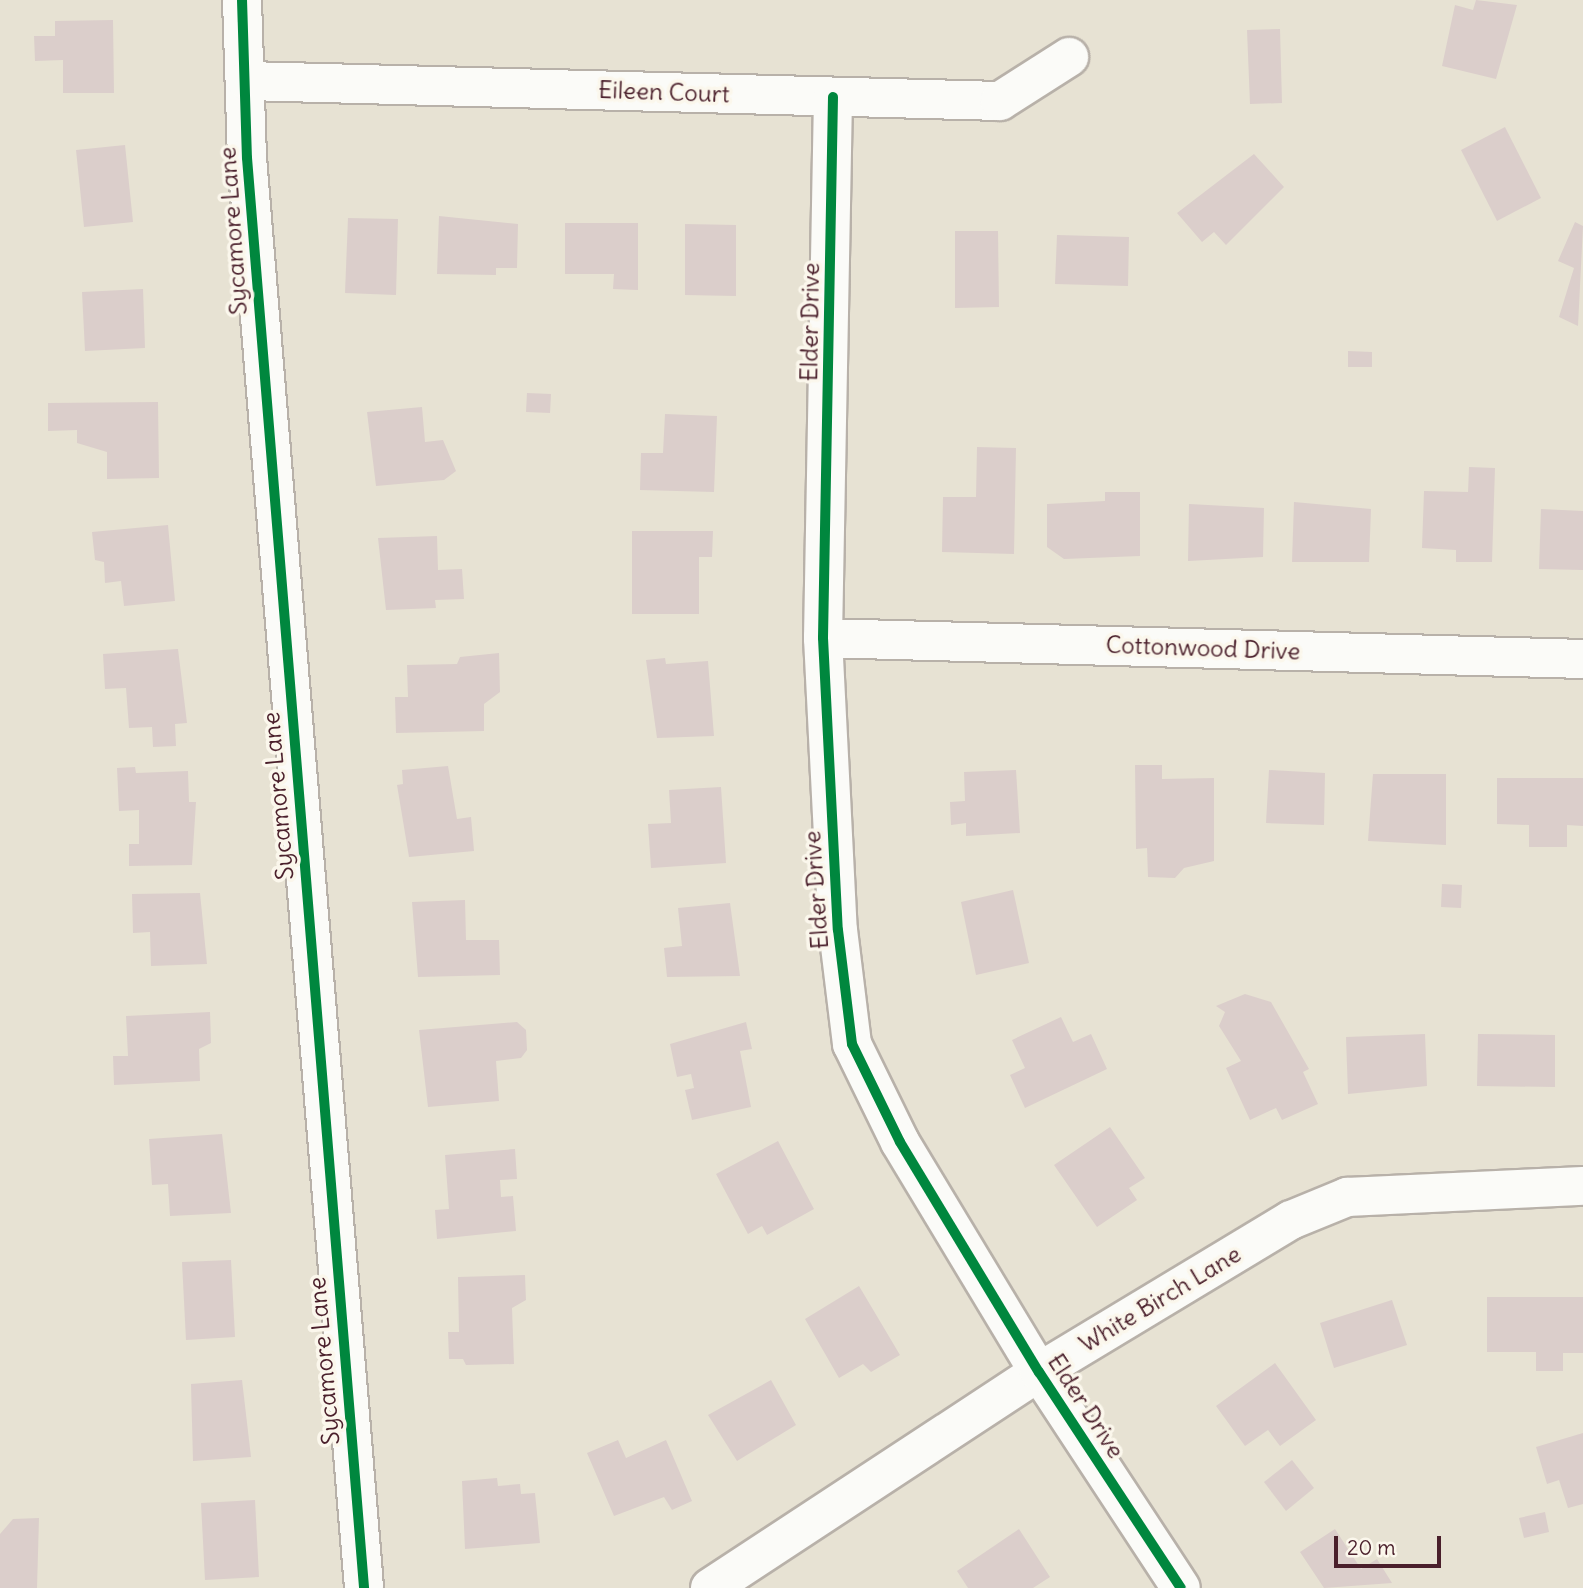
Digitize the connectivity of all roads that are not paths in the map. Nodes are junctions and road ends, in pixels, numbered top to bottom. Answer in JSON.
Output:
{"nodes":[{"id":1,"x":242,"y":0,"type":"edge"},
{"id":2,"x":1069,"y":57,"type":"dead end"},
{"id":3,"x":247,"y":81,"type":"junction"},
{"id":4,"x":833,"y":97,"type":"junction"},
{"id":5,"x":823,"y":638,"type":"junction"},
{"id":6,"x":1583,"y":659,"type":"edge"},
{"id":7,"x":1583,"y":1186,"type":"edge"},
{"id":8,"x":1039,"y":1372,"type":"junction"},
{"id":9,"x":364,"y":1588,"type":"edge"},
{"id":10,"x":710,"y":1588,"type":"edge"},
{"id":11,"x":1181,"y":1588,"type":"edge"}],
"edges":[{"from":1,"to":3,"type":"street","name":"Sycamore Lane"},
{"from":2,"to":4,"type":"street","name":"Eileen Court"},
{"from":3,"to":4,"type":"street","name":"Eileen Court"},
{"from":3,"to":9,"type":"street","name":"Sycamore Lane"},
{"from":4,"to":5,"type":"street","name":"Elder Drive"},
{"from":5,"to":6,"type":"street","name":"Cottonwood Drive"},
{"from":5,"to":8,"type":"street","name":"Elder Drive"},
{"from":7,"to":8,"type":"street","name":"White Birch Lane"},
{"from":8,"to":10,"type":"street","name":"White Birch Lane"},
{"from":8,"to":11,"type":"street","name":"Elder Drive"}]}
